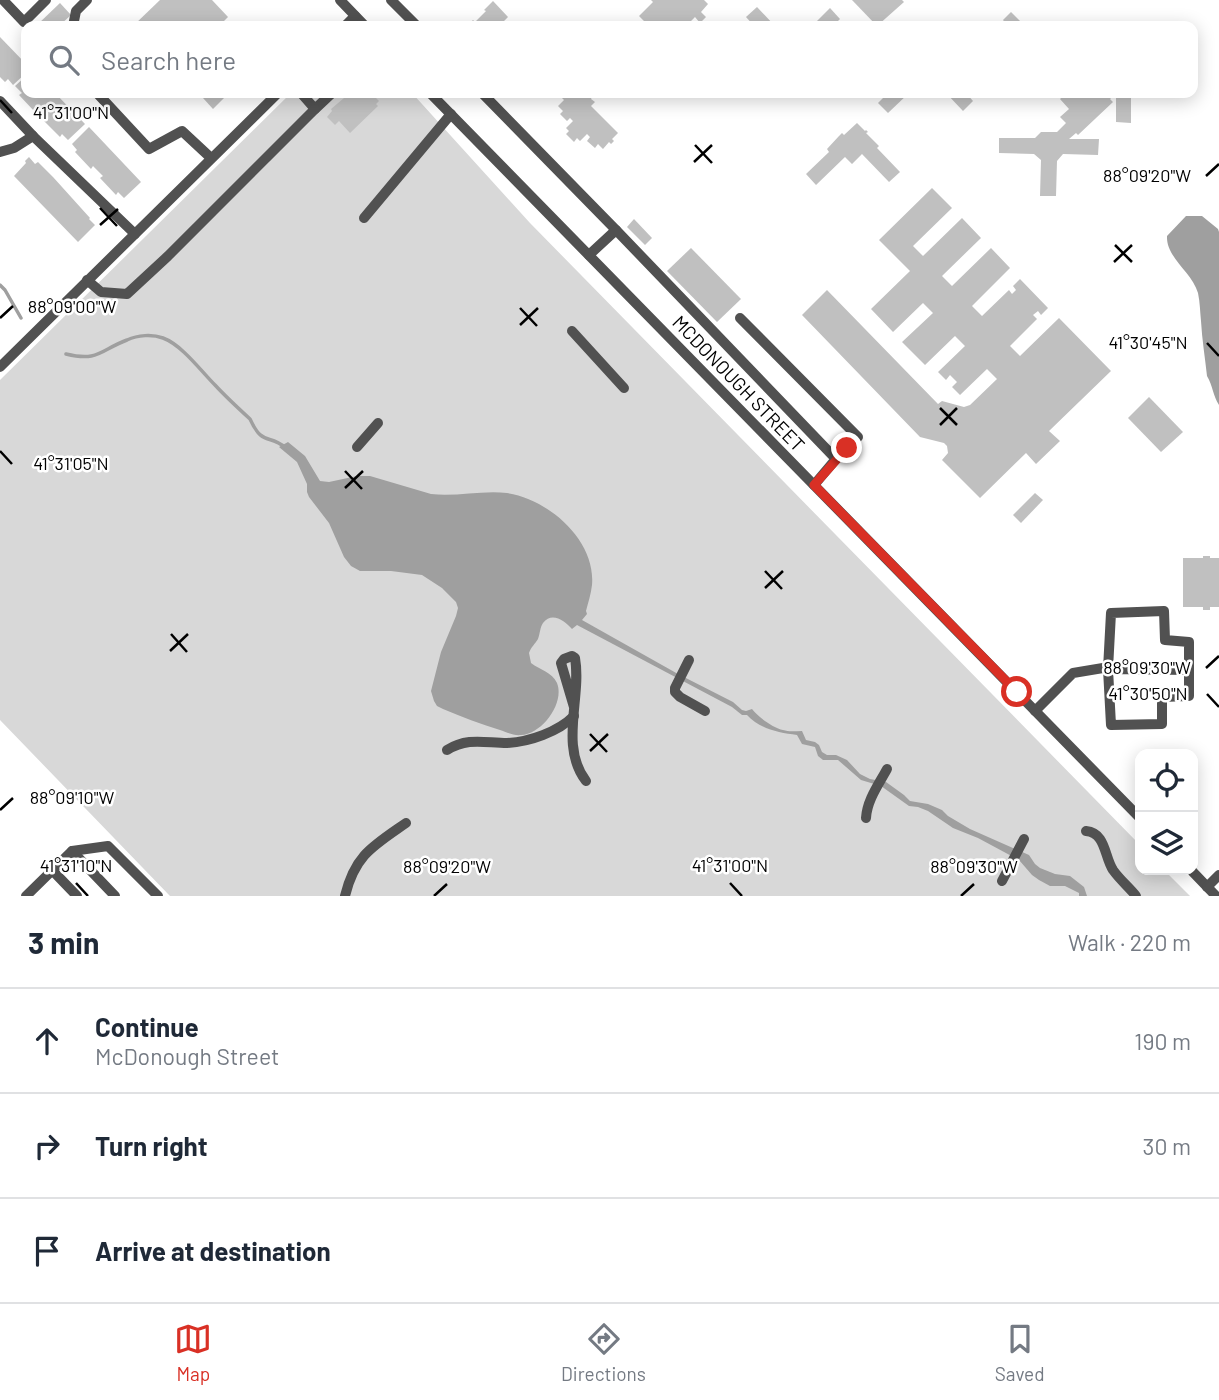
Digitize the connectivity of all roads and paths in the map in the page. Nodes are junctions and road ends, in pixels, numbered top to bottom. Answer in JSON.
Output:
{"nodes":[{"id":1,"x":3,"y":0,"type":"edge"},
{"id":2,"x":46,"y":0,"type":"edge"},
{"id":3,"x":87,"y":0,"type":"edge"},
{"id":4,"x":340,"y":0,"type":"edge"},
{"id":5,"x":391,"y":0,"type":"edge"},
{"id":6,"x":355,"y":16,"type":"junction"},
{"id":7,"x":23,"y":21,"type":"edge"},
{"id":8,"x":25,"y":21,"type":"edge"},
{"id":9,"x":75,"y":21,"type":"edge"},
{"id":10,"x":350,"y":21,"type":"edge"},
{"id":11,"x":360,"y":21,"type":"edge"},
{"id":12,"x":412,"y":21,"type":"edge"},
{"id":13,"x":102,"y":98,"type":"edge"},
{"id":14,"x":273,"y":98,"type":"edge"},
{"id":15,"x":306,"y":98,"type":"edge"},
{"id":16,"x":326,"y":98,"type":"edge"},
{"id":17,"x":435,"y":98,"type":"edge"},
{"id":18,"x":487,"y":98,"type":"edge"},
{"id":19,"x":0,"y":102,"type":"edge"},
{"id":20,"x":315,"y":108,"type":"junction"},
{"id":21,"x":451,"y":114,"type":"junction"},
{"id":22,"x":33,"y":136,"type":"junction"},
{"id":23,"x":0,"y":152,"type":"edge"},
{"id":24,"x":211,"y":158,"type":"junction"},
{"id":25,"x":364,"y":218,"type":"dead end"},
{"id":26,"x":616,"y":230,"type":"junction"},
{"id":27,"x":135,"y":234,"type":"junction"},
{"id":28,"x":589,"y":255,"type":"junction"},
{"id":29,"x":88,"y":280,"type":"junction"},
{"id":30,"x":740,"y":318,"type":"dead end"},
{"id":31,"x":572,"y":331,"type":"dead end"},
{"id":32,"x":0,"y":367,"type":"edge"},
{"id":33,"x":624,"y":388,"type":"dead end"},
{"id":34,"x":377,"y":423,"type":"dead end"},
{"id":35,"x":357,"y":447,"type":"dead end"},
{"id":36,"x":836,"y":459,"type":"junction"},
{"id":37,"x":814,"y":485,"type":"junction"},
{"id":38,"x":686,"y":664,"type":"dead end"},
{"id":39,"x":1108,"y":669,"type":"junction"},
{"id":40,"x":1189,"y":670,"type":"junction"},
{"id":41,"x":705,"y":711,"type":"dead end"},
{"id":42,"x":1035,"y":711,"type":"junction"},
{"id":43,"x":447,"y":750,"type":"dead end"},
{"id":44,"x":885,"y":773,"type":"dead end"},
{"id":45,"x":586,"y":781,"type":"dead end"},
{"id":46,"x":1135,"y":813,"type":"edge"},
{"id":47,"x":866,"y":818,"type":"dead end"},
{"id":48,"x":406,"y":822,"type":"dead end"},
{"id":49,"x":1086,"y":831,"type":"dead end"},
{"id":50,"x":1021,"y":845,"type":"dead end"},
{"id":51,"x":72,"y":851,"type":"junction"},
{"id":52,"x":52,"y":870,"type":"junction"},
{"id":53,"x":1196,"y":875,"type":"edge"},
{"id":54,"x":1219,"y":876,"type":"edge"},
{"id":55,"x":1002,"y":881,"type":"dead end"},
{"id":56,"x":35,"y":887,"type":"junction"},
{"id":57,"x":1207,"y":887,"type":"junction"},
{"id":58,"x":26,"y":896,"type":"edge"},
{"id":59,"x":43,"y":896,"type":"edge"},
{"id":60,"x":77,"y":896,"type":"edge"},
{"id":61,"x":115,"y":896,"type":"edge"},
{"id":62,"x":158,"y":896,"type":"edge"},
{"id":63,"x":345,"y":896,"type":"edge"},
{"id":64,"x":1136,"y":896,"type":"edge"},
{"id":65,"x":1216,"y":896,"type":"edge"}],
"edges":[{"from":1,"to":7,"type":"street"},
{"from":2,"to":8,"type":"street"},
{"from":3,"to":9,"type":"street"},
{"from":4,"to":6,"type":"street"},
{"from":5,"to":12,"type":"street"},
{"from":6,"to":10,"type":"street"},
{"from":6,"to":11,"type":"street"},
{"from":13,"to":24,"type":"street"},
{"from":14,"to":24,"type":"street"},
{"from":15,"to":20,"type":"street"},
{"from":16,"to":20,"type":"street"},
{"from":17,"to":21,"type":"street","name":"MCDONOUGH STREET"},
{"from":18,"to":26,"type":"street"},
{"from":19,"to":22,"type":"street"},
{"from":20,"to":29,"type":"street"},
{"from":21,"to":25,"type":"street"},
{"from":21,"to":28,"type":"street","name":"MCDONOUGH STREET"},
{"from":22,"to":23,"type":"street"},
{"from":22,"to":27,"type":"street"},
{"from":24,"to":27,"type":"street"},
{"from":26,"to":28,"type":"street"},
{"from":26,"to":36,"type":"street"},
{"from":27,"to":29,"type":"street"},
{"from":28,"to":37,"type":"street","name":"MCDONOUGH STREET"},
{"from":29,"to":32,"type":"street"},
{"from":30,"to":36,"type":"street"},
{"from":31,"to":33,"type":"street"},
{"from":34,"to":35,"type":"street"},
{"from":36,"to":37,"type":"street"},
{"from":37,"to":42,"type":"street","name":"MCDONOUGH STREET"},
{"from":38,"to":41,"type":"street"},
{"from":39,"to":40,"type":"street"},
{"from":39,"to":40,"type":"street"},
{"from":39,"to":40,"type":"street"},
{"from":39,"to":42,"type":"street"},
{"from":42,"to":46,"type":"street","name":"MCDONOUGH STREET"},
{"from":43,"to":45,"type":"street"},
{"from":44,"to":47,"type":"street"},
{"from":48,"to":63,"type":"street"},
{"from":49,"to":64,"type":"street"},
{"from":50,"to":55,"type":"street"},
{"from":51,"to":52,"type":"street"},
{"from":51,"to":61,"type":"street"},
{"from":51,"to":62,"type":"street"},
{"from":52,"to":56,"type":"street"},
{"from":52,"to":60,"type":"street"},
{"from":53,"to":57,"type":"street"},
{"from":54,"to":57,"type":"street"},
{"from":56,"to":58,"type":"street"},
{"from":56,"to":59,"type":"street"},
{"from":57,"to":65,"type":"street"}]}
